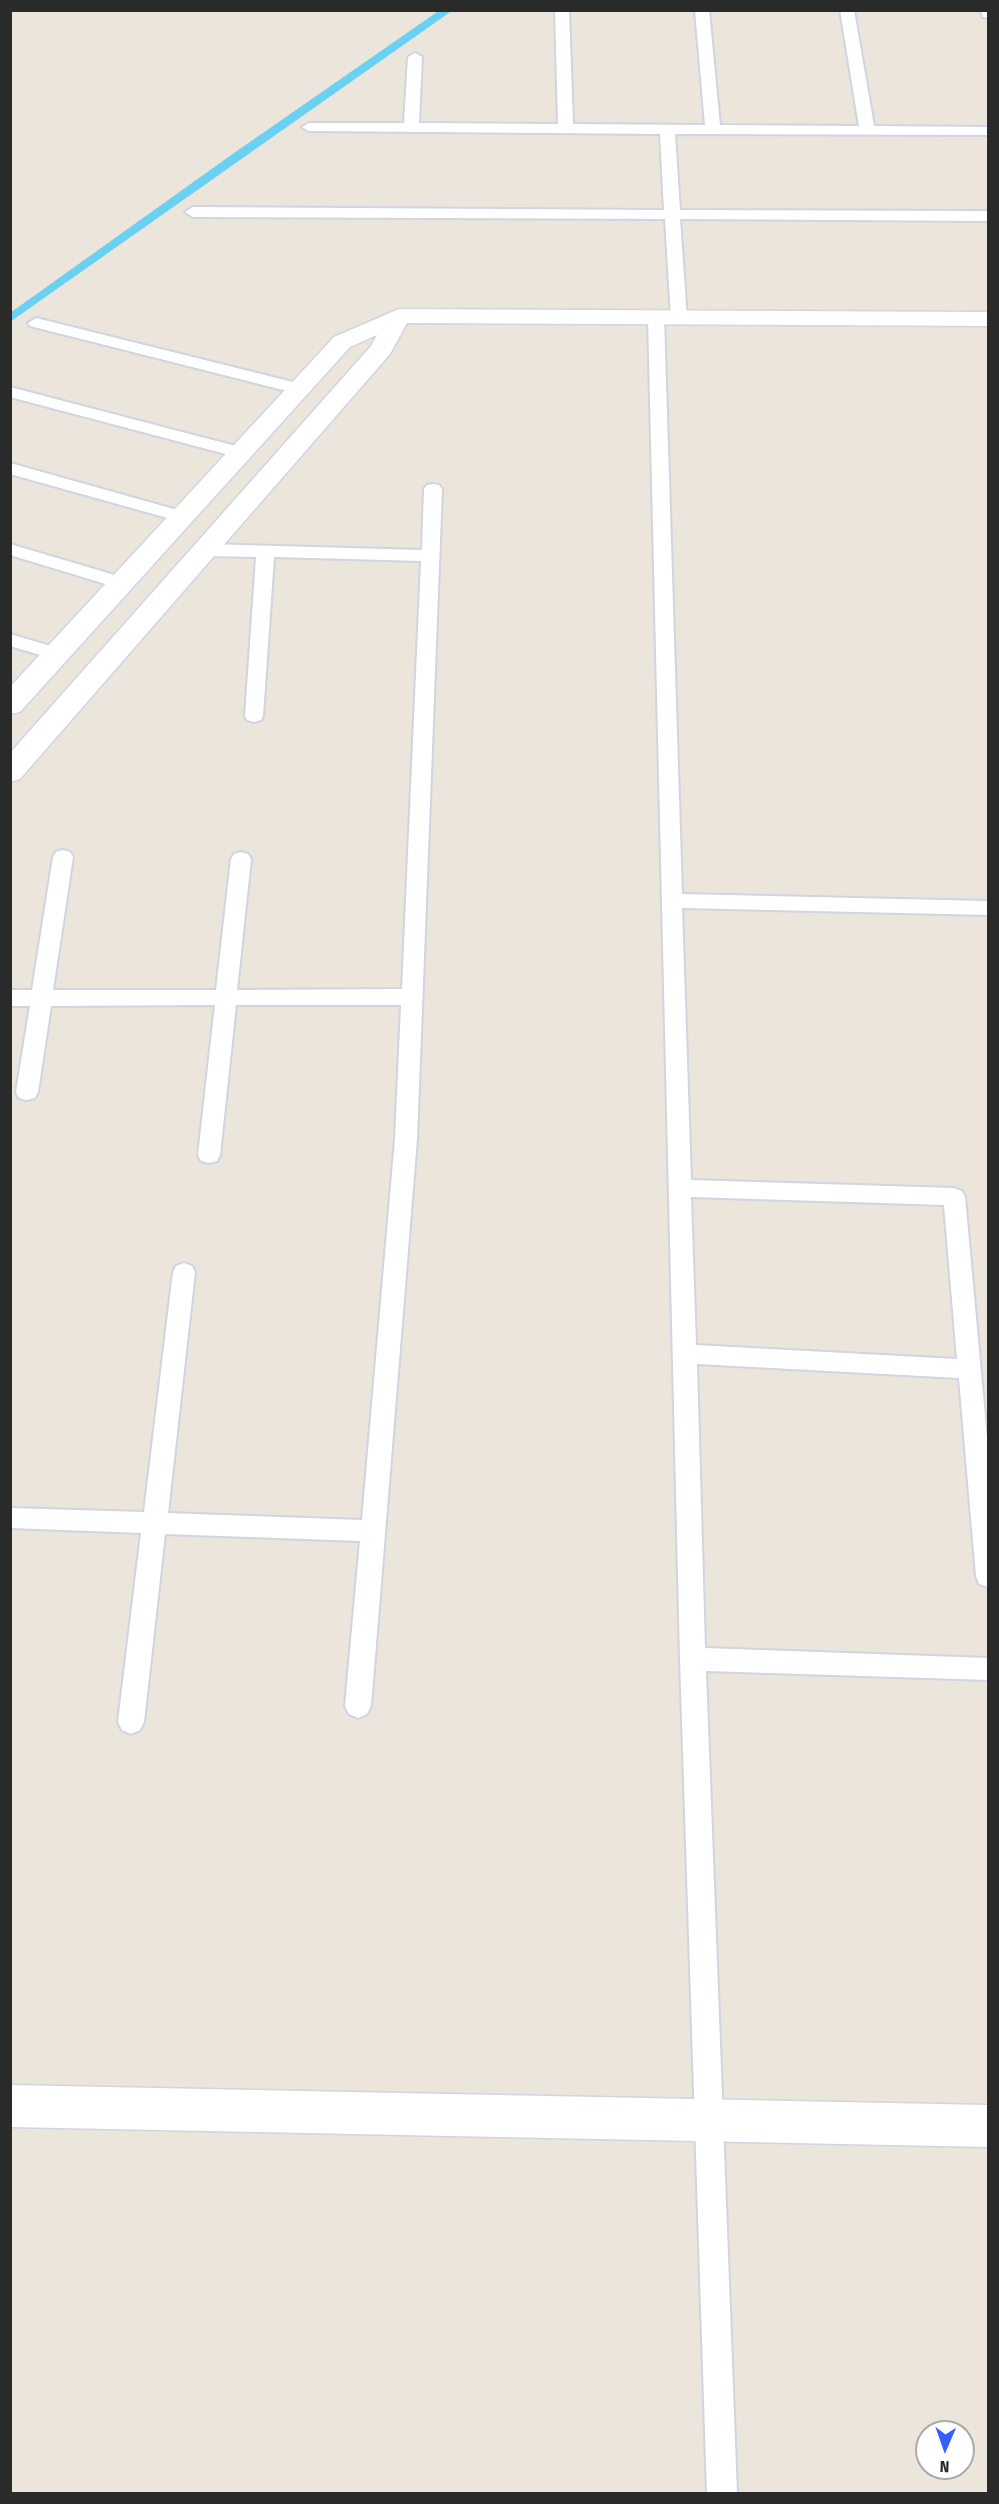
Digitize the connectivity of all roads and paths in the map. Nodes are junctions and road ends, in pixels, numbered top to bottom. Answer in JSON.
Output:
{"nodes":[{"id":1,"x":562,"y":10,"type":"edge"},
{"id":2,"x":702,"y":10,"type":"edge"},
{"id":3,"x":847,"y":10,"type":"edge"},
{"id":4,"x":415,"y":57,"type":"dead end"},
{"id":5,"x":309,"y":126,"type":"dead end"},
{"id":6,"x":411,"y":127,"type":"junction"},
{"id":7,"x":566,"y":128,"type":"junction"},
{"id":8,"x":668,"y":129,"type":"junction"},
{"id":9,"x":713,"y":129,"type":"junction"},
{"id":10,"x":867,"y":130,"type":"junction"},
{"id":11,"x":988,"y":131,"type":"edge"},
{"id":12,"x":193,"y":212,"type":"dead end"},
{"id":13,"x":673,"y":214,"type":"junction"},
{"id":14,"x":988,"y":216,"type":"edge"},
{"id":15,"x":399,"y":316,"type":"junction"},
{"id":16,"x":667,"y":318,"type":"junction"},
{"id":17,"x":988,"y":319,"type":"edge"},
{"id":18,"x":36,"y":323,"type":"dead end"},
{"id":19,"x":299,"y":388,"type":"junction"},
{"id":20,"x":10,"y":392,"type":"edge"},
{"id":21,"x":241,"y":453,"type":"junction"},
{"id":22,"x":10,"y":468,"type":"edge"},
{"id":23,"x":433,"y":489,"type":"dead end"},
{"id":24,"x":182,"y":517,"type":"junction"},
{"id":25,"x":10,"y":549,"type":"edge"},
{"id":26,"x":206,"y":550,"type":"junction"},
{"id":27,"x":265,"y":552,"type":"junction"},
{"id":28,"x":429,"y":556,"type":"junction"},
{"id":29,"x":122,"y":583,"type":"junction"},
{"id":30,"x":10,"y":640,"type":"edge"},
{"id":31,"x":57,"y":654,"type":"junction"},
{"id":32,"x":10,"y":705,"type":"edge"},
{"id":33,"x":254,"y":716,"type":"dead end"},
{"id":34,"x":10,"y":772,"type":"edge"},
{"id":35,"x":63,"y":857,"type":"dead end"},
{"id":36,"x":241,"y":859,"type":"dead end"},
{"id":37,"x":672,"y":901,"type":"junction"},
{"id":38,"x":988,"y":908,"type":"edge"},
{"id":39,"x":226,"y":997,"type":"junction"},
{"id":40,"x":412,"y":997,"type":"junction"},
{"id":41,"x":10,"y":998,"type":"edge"},
{"id":42,"x":41,"y":998,"type":"junction"},
{"id":43,"x":27,"y":1092,"type":"dead end"},
{"id":44,"x":209,"y":1155,"type":"dead end"},
{"id":45,"x":680,"y":1188,"type":"junction"},
{"id":46,"x":184,"y":1272,"type":"dead end"},
{"id":47,"x":685,"y":1354,"type":"junction"},
{"id":48,"x":969,"y":1369,"type":"junction"},
{"id":49,"x":10,"y":1518,"type":"edge"},
{"id":50,"x":154,"y":1523,"type":"junction"},
{"id":51,"x":373,"y":1531,"type":"junction"},
{"id":52,"x":988,"y":1576,"type":"edge"},
{"id":53,"x":693,"y":1659,"type":"junction"},
{"id":54,"x":988,"y":1669,"type":"edge"},
{"id":55,"x":358,"y":1706,"type":"dead end"},
{"id":56,"x":130,"y":1722,"type":"dead end"},
{"id":57,"x":10,"y":2106,"type":"edge"},
{"id":58,"x":707,"y":2120,"type":"junction"},
{"id":59,"x":988,"y":2126,"type":"edge"},
{"id":60,"x":722,"y":2493,"type":"edge"}],
"edges":[{"from":1,"to":7,"type":"lane"},
{"from":2,"to":9,"type":"lane"},
{"from":3,"to":10,"type":"lane"},
{"from":4,"to":6,"type":"lane"},
{"from":5,"to":6,"type":"lane"},
{"from":6,"to":7,"type":"lane"},
{"from":7,"to":8,"type":"lane"},
{"from":8,"to":9,"type":"lane"},
{"from":8,"to":13,"type":"lane"},
{"from":9,"to":10,"type":"lane"},
{"from":10,"to":11,"type":"lane"},
{"from":12,"to":13,"type":"lane"},
{"from":13,"to":14,"type":"lane"},
{"from":13,"to":16,"type":"lane"},
{"from":15,"to":16,"type":"street"},
{"from":15,"to":19,"type":"street"},
{"from":15,"to":26,"type":"street"},
{"from":16,"to":17,"type":"street"},
{"from":16,"to":37,"type":"lane"},
{"from":18,"to":19,"type":"lane"},
{"from":19,"to":21,"type":"street"},
{"from":20,"to":21,"type":"lane"},
{"from":21,"to":24,"type":"street"},
{"from":22,"to":24,"type":"lane"},
{"from":23,"to":28,"type":"lane"},
{"from":24,"to":29,"type":"street"},
{"from":25,"to":29,"type":"lane"},
{"from":26,"to":27,"type":"lane"},
{"from":26,"to":34,"type":"street"},
{"from":27,"to":28,"type":"lane"},
{"from":27,"to":33,"type":"lane"},
{"from":28,"to":40,"type":"lane"},
{"from":29,"to":31,"type":"street"},
{"from":30,"to":31,"type":"lane"},
{"from":31,"to":32,"type":"street"},
{"from":35,"to":42,"type":"lane"},
{"from":36,"to":39,"type":"lane"},
{"from":37,"to":38,"type":"lane"},
{"from":37,"to":45,"type":"lane"},
{"from":39,"to":40,"type":"lane"},
{"from":39,"to":42,"type":"lane"},
{"from":39,"to":44,"type":"lane"},
{"from":40,"to":51,"type":"lane"},
{"from":41,"to":42,"type":"lane"},
{"from":42,"to":43,"type":"lane"},
{"from":45,"to":47,"type":"lane"},
{"from":45,"to":48,"type":"lane"},
{"from":46,"to":50,"type":"lane"},
{"from":47,"to":48,"type":"lane"},
{"from":47,"to":53,"type":"lane"},
{"from":48,"to":52,"type":"lane"},
{"from":49,"to":50,"type":"lane"},
{"from":50,"to":51,"type":"lane"},
{"from":50,"to":56,"type":"lane"},
{"from":51,"to":55,"type":"lane"},
{"from":53,"to":54,"type":"lane"},
{"from":53,"to":58,"type":"lane"},
{"from":57,"to":58,"type":"street"},
{"from":58,"to":59,"type":"street"},
{"from":58,"to":60,"type":"lane"}]}
